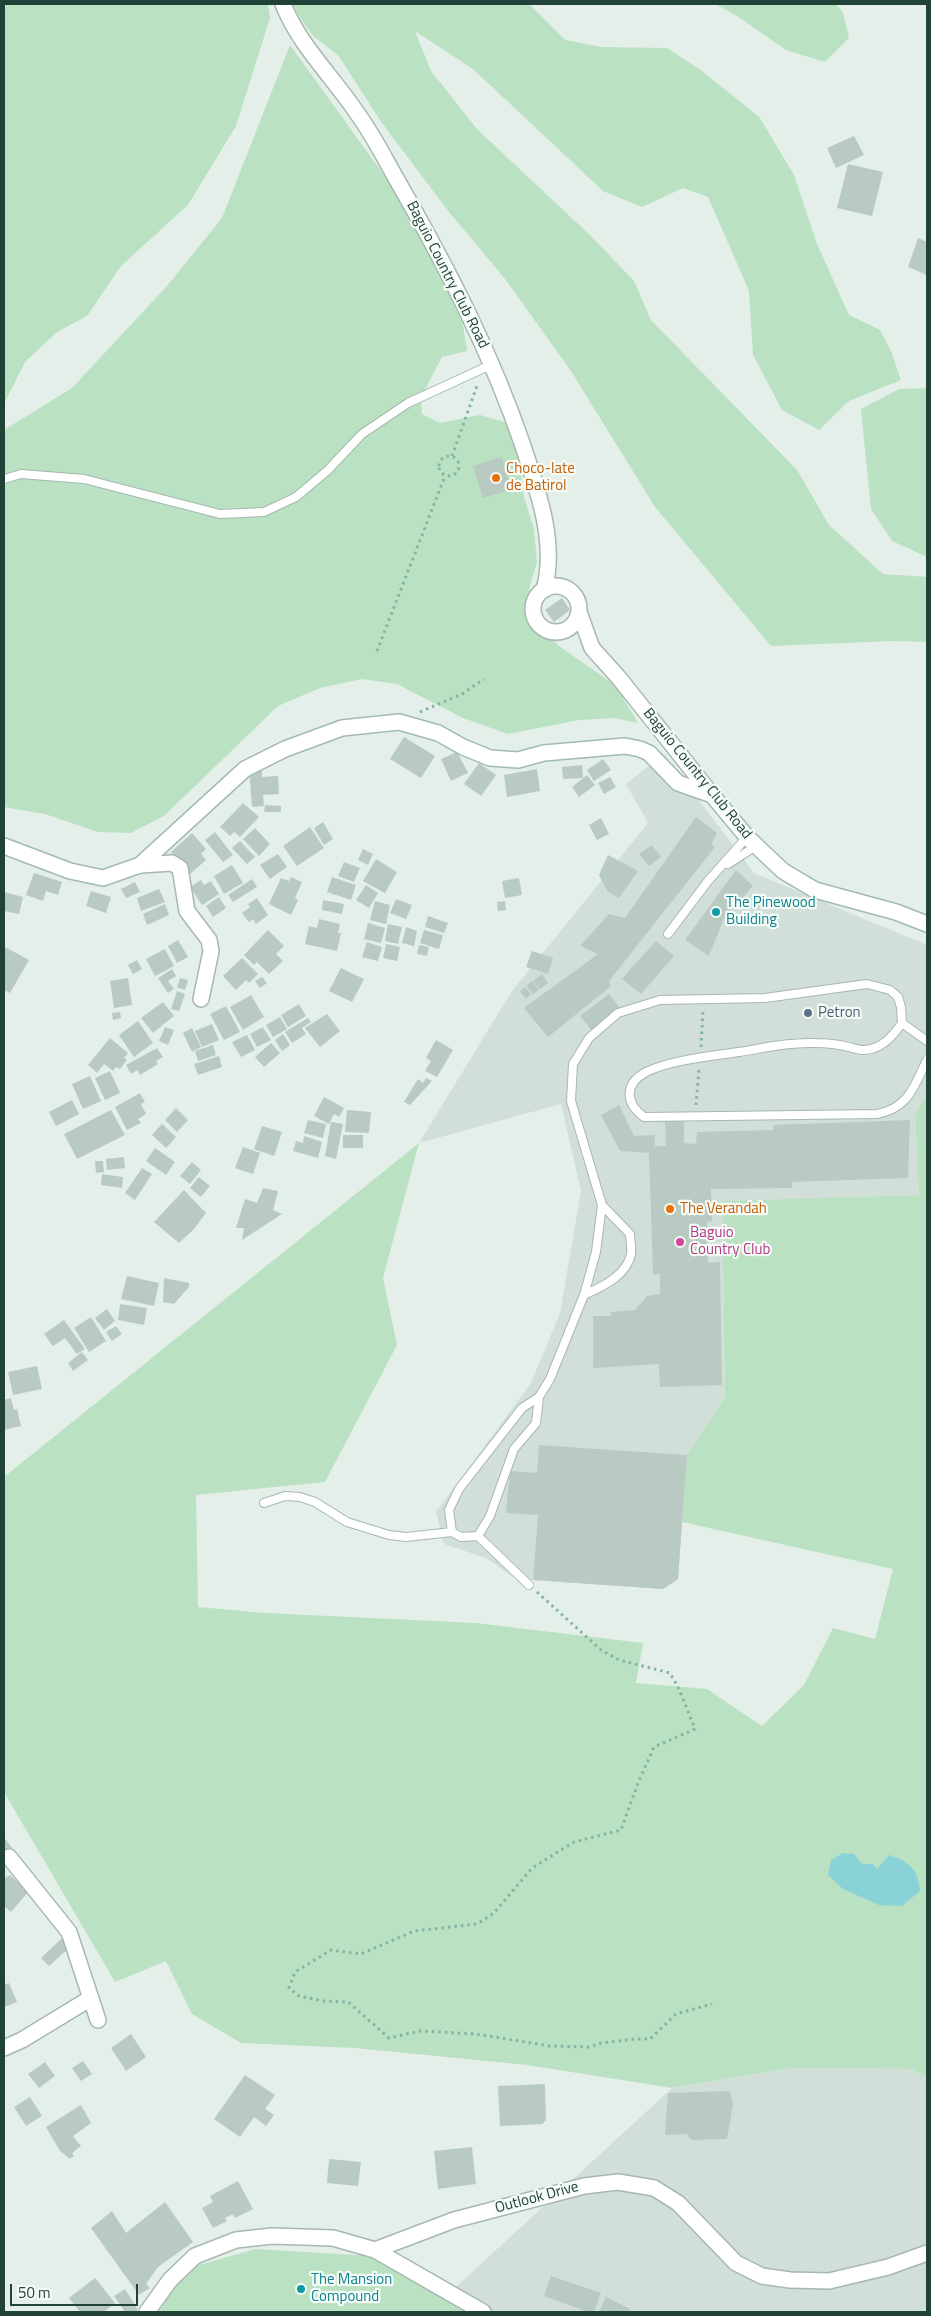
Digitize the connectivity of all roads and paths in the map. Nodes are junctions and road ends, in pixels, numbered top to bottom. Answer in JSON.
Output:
{"nodes":[{"id":1,"x":284,"y":4,"type":"edge"},
{"id":2,"x":489,"y":367,"type":"junction"},
{"id":3,"x":452,"y":456,"type":"junction"},
{"id":4,"x":445,"y":476,"type":"junction"},
{"id":5,"x":4,"y":479,"type":"edge"},
{"id":6,"x":550,"y":588,"type":"junction"},
{"id":7,"x":579,"y":612,"type":"junction"},
{"id":8,"x":556,"y":632,"type":"junction"},
{"id":9,"x":592,"y":648,"type":"junction"},
{"id":10,"x":377,"y":651,"type":"dead end"},
{"id":11,"x":484,"y":678,"type":"dead end"},
{"id":12,"x":399,"y":722,"type":"junction"},
{"id":13,"x":712,"y":795,"type":"junction"},
{"id":14,"x":752,"y":842,"type":"junction"},
{"id":15,"x":4,"y":846,"type":"edge"},
{"id":16,"x":140,"y":864,"type":"junction"},
{"id":17,"x":720,"y":869,"type":"junction"},
{"id":18,"x":927,"y":924,"type":"edge"},
{"id":19,"x":668,"y":934,"type":"dead end"},
{"id":20,"x":201,"y":999,"type":"dead end"},
{"id":21,"x":902,"y":1023,"type":"junction"},
{"id":22,"x":927,"y":1041,"type":"edge"},
{"id":23,"x":927,"y":1060,"type":"edge"},
{"id":24,"x":602,"y":1205,"type":"junction"},
{"id":25,"x":584,"y":1295,"type":"junction"},
{"id":26,"x":539,"y":1397,"type":"junction"},
{"id":27,"x":264,"y":1504,"type":"dead end"},
{"id":28,"x":452,"y":1532,"type":"junction"},
{"id":29,"x":478,"y":1536,"type":"junction"},
{"id":30,"x":529,"y":1585,"type":"joint"},
{"id":31,"x":9,"y":1857,"type":"dead end"},
{"id":32,"x":91,"y":1998,"type":"junction"},
{"id":33,"x":712,"y":2004,"type":"dead end"},
{"id":34,"x":98,"y":2020,"type":"dead end"},
{"id":35,"x":4,"y":2048,"type":"edge"},
{"id":36,"x":375,"y":2250,"type":"junction"},
{"id":37,"x":927,"y":2252,"type":"edge"},
{"id":38,"x":147,"y":2312,"type":"edge"},
{"id":39,"x":483,"y":2312,"type":"edge"}],
"edges":[{"from":1,"to":2,"type":"street","name":"Baguio Country Club Road"},
{"from":2,"to":3,"type":"path"},
{"from":2,"to":5,"type":"lane"},
{"from":2,"to":6,"type":"street","name":"Baguio Country Club Road"},
{"from":3,"to":4,"type":"path"},
{"from":3,"to":4,"type":"path"},
{"from":4,"to":10,"type":"path"},
{"from":6,"to":7,"type":"street"},
{"from":6,"to":8,"type":"street"},
{"from":7,"to":8,"type":"street"},
{"from":7,"to":9,"type":"street","name":"Baguio Country Club Road"},
{"from":8,"to":9,"type":"street","name":"Baguio Country Club Road"},
{"from":9,"to":13,"type":"street","name":"Baguio Country Club Road"},
{"from":11,"to":12,"type":"path"},
{"from":12,"to":13,"type":"street"},
{"from":12,"to":16,"type":"street"},
{"from":13,"to":14,"type":"street","name":"Baguio Country Club Road"},
{"from":14,"to":17,"type":"lane"},
{"from":14,"to":17,"type":"lane"},
{"from":14,"to":18,"type":"street","name":"Baguio Country Club Road"},
{"from":15,"to":16,"type":"street"},
{"from":16,"to":20,"type":"street"},
{"from":17,"to":19,"type":"lane"},
{"from":21,"to":22,"type":"lane"},
{"from":21,"to":23,"type":"lane"},
{"from":21,"to":24,"type":"lane"},
{"from":24,"to":25,"type":"lane"},
{"from":24,"to":25,"type":"lane"},
{"from":25,"to":26,"type":"lane"},
{"from":26,"to":28,"type":"lane"},
{"from":26,"to":29,"type":"lane"},
{"from":27,"to":28,"type":"lane"},
{"from":28,"to":29,"type":"lane"},
{"from":29,"to":30,"type":"lane"},
{"from":30,"to":33,"type":"path"},
{"from":31,"to":32,"type":"street"},
{"from":32,"to":34,"type":"street"},
{"from":32,"to":35,"type":"street"},
{"from":36,"to":37,"type":"street","name":"Outlook Drive"},
{"from":36,"to":38,"type":"street"},
{"from":36,"to":39,"type":"street"}]}
